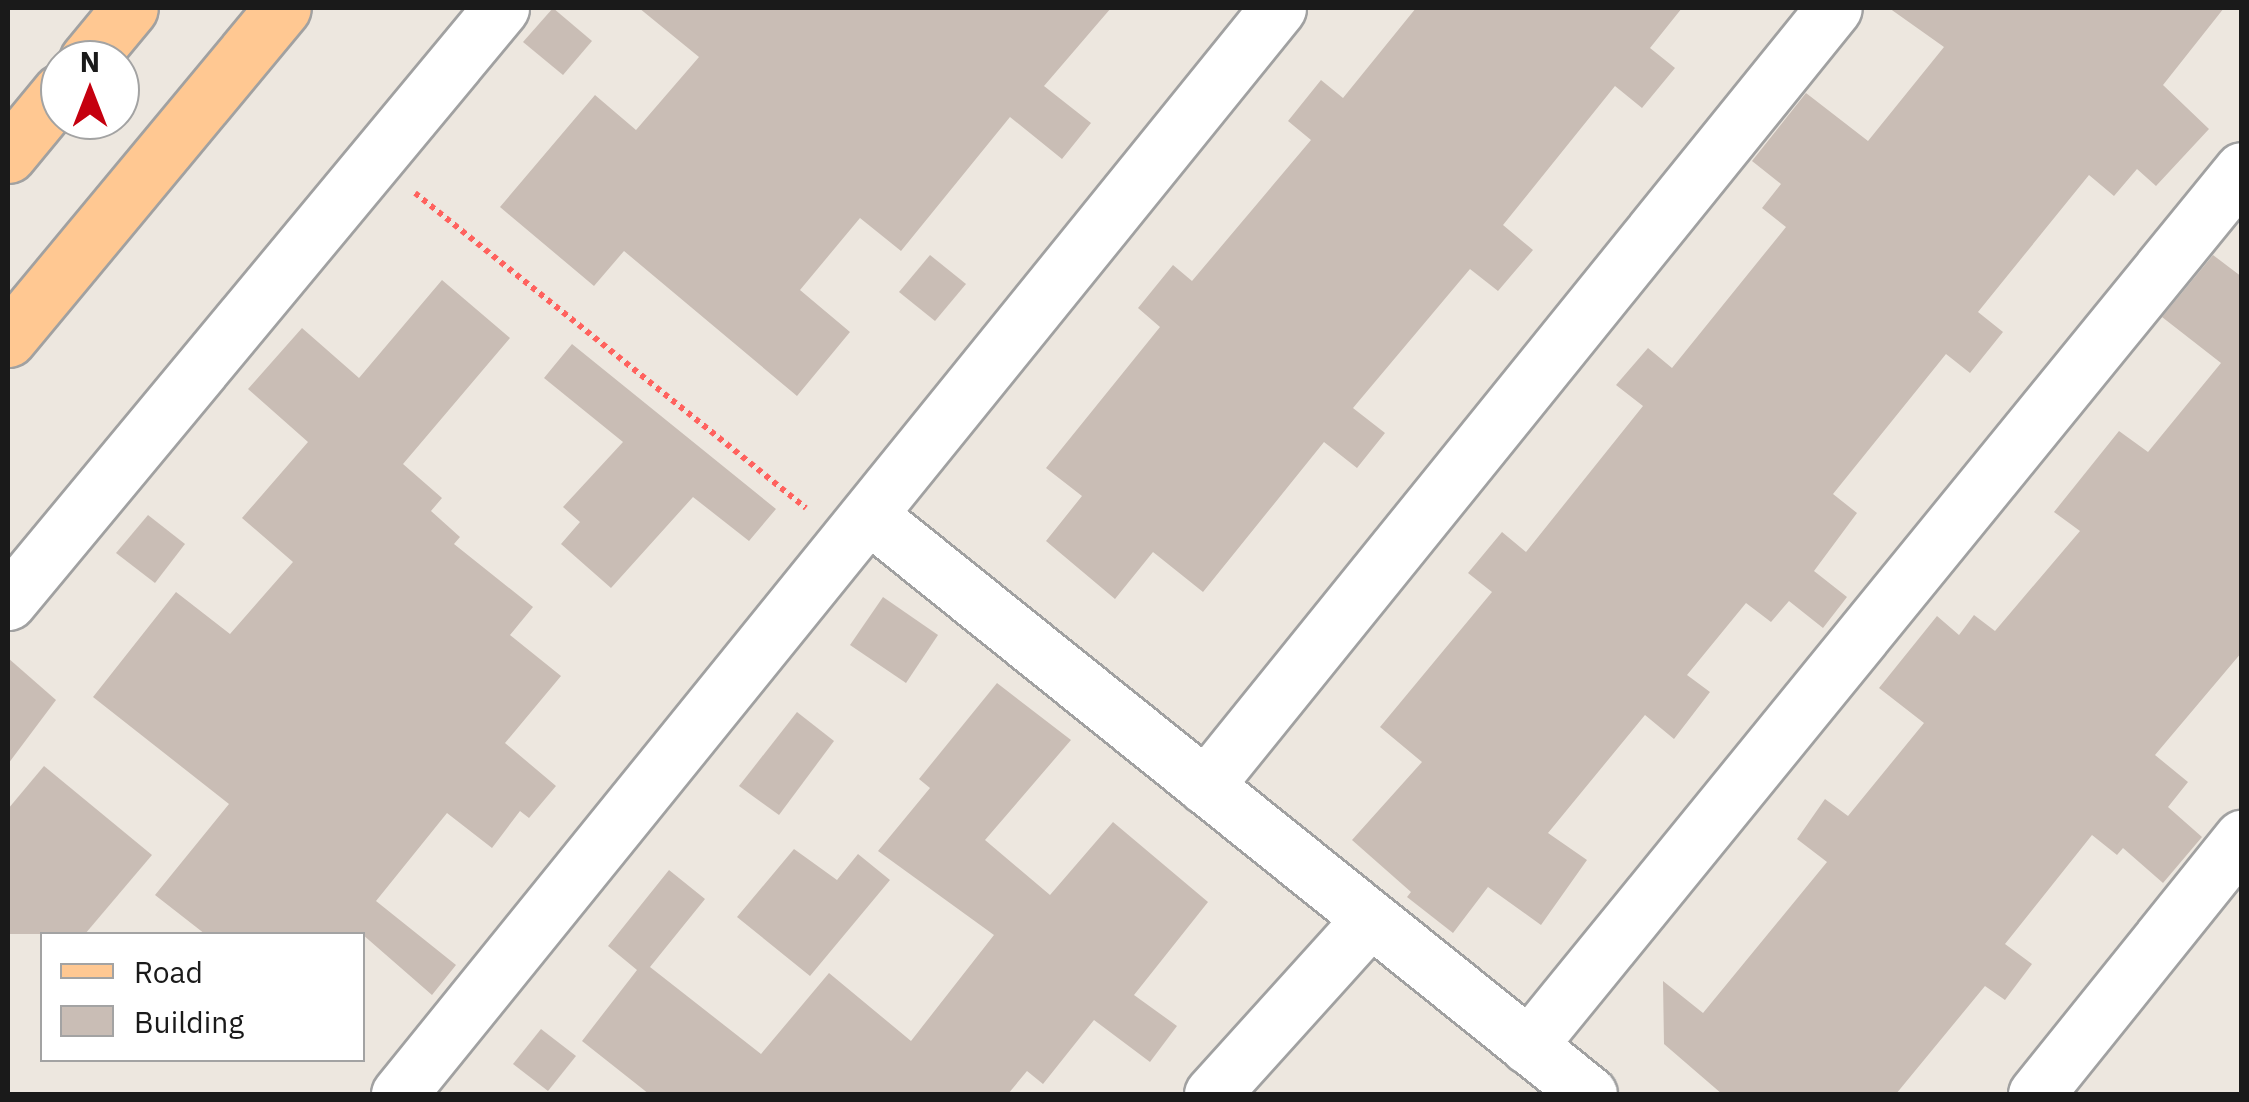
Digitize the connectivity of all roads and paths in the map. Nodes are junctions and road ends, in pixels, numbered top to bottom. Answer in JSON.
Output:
{"nodes":[{"id":1,"x":130,"y":8,"type":"edge"},
{"id":2,"x":283,"y":8,"type":"edge"},
{"id":3,"x":501,"y":8,"type":"edge"},
{"id":4,"x":1278,"y":8,"type":"edge"},
{"id":5,"x":1834,"y":8,"type":"edge"},
{"id":6,"x":103,"y":40,"type":"edge"},
{"id":7,"x":40,"y":117,"type":"edge"},
{"id":8,"x":8,"y":156,"type":"edge"},
{"id":9,"x":376,"y":162,"type":"junction"},
{"id":10,"x":2242,"y":170,"type":"edge"},
{"id":11,"x":8,"y":339,"type":"edge"},
{"id":12,"x":861,"y":530,"type":"junction"},
{"id":13,"x":8,"y":602,"type":"edge"},
{"id":14,"x":1205,"y":786,"type":"junction"},
{"id":15,"x":2242,"y":838,"type":"edge"},
{"id":16,"x":1370,"y":919,"type":"junction"},
{"id":17,"x":1528,"y":1046,"type":"junction"},
{"id":18,"x":399,"y":1094,"type":"edge"},
{"id":19,"x":1212,"y":1094,"type":"edge"},
{"id":20,"x":1589,"y":1094,"type":"edge"},
{"id":21,"x":2036,"y":1094,"type":"edge"}],
"edges":[{"from":1,"to":6,"type":"main road"},
{"from":2,"to":11,"type":"main road"},
{"from":3,"to":9,"type":"street"},
{"from":4,"to":12,"type":"street"},
{"from":5,"to":14,"type":"street"},
{"from":7,"to":8,"type":"main road"},
{"from":9,"to":12,"type":"path"},
{"from":9,"to":13,"type":"street"},
{"from":10,"to":17,"type":"street"},
{"from":12,"to":14,"type":"street"},
{"from":12,"to":18,"type":"street"},
{"from":14,"to":16,"type":"street"},
{"from":15,"to":21,"type":"street"},
{"from":16,"to":17,"type":"street"},
{"from":16,"to":19,"type":"street"},
{"from":17,"to":20,"type":"street"}]}
